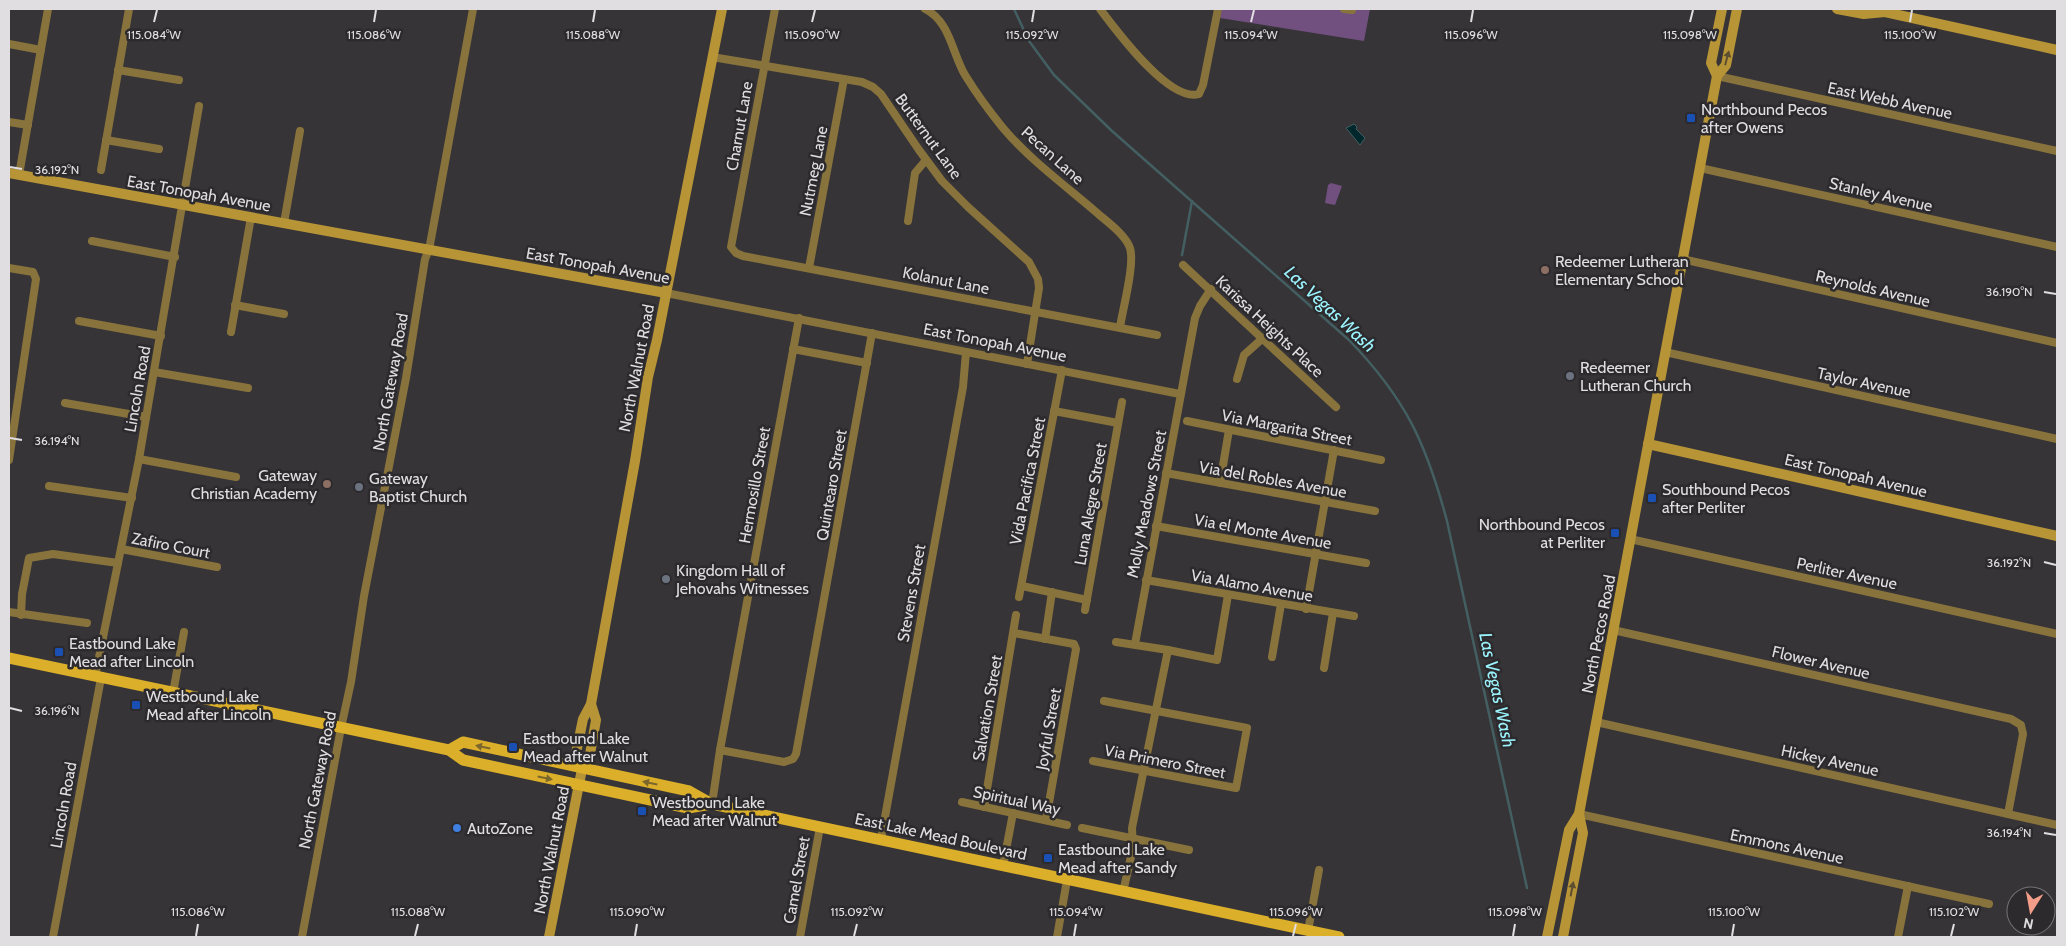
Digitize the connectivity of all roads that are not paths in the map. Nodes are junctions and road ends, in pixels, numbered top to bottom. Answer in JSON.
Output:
{"nodes":[{"id":1,"x":48,"y":9,"type":"edge"},
{"id":2,"x":129,"y":9,"type":"edge"},
{"id":3,"x":473,"y":9,"type":"edge"},
{"id":4,"x":722,"y":9,"type":"edge"},
{"id":5,"x":775,"y":9,"type":"edge"},
{"id":6,"x":925,"y":9,"type":"edge"},
{"id":7,"x":1100,"y":9,"type":"edge"},
{"id":8,"x":1218,"y":9,"type":"edge"},
{"id":9,"x":1344,"y":9,"type":"edge"},
{"id":10,"x":1714,"y":9,"type":"edge"},
{"id":11,"x":1722,"y":9,"type":"edge"},
{"id":12,"x":1737,"y":9,"type":"edge"},
{"id":13,"x":1837,"y":9,"type":"edge"},
{"id":14,"x":1352,"y":10,"type":"dead end"},
{"id":15,"x":1882,"y":10,"type":"edge"},
{"id":16,"x":1716,"y":36,"type":"junction"},
{"id":17,"x":9,"y":44,"type":"edge"},
{"id":18,"x":41,"y":50,"type":"junction"},
{"id":19,"x":2057,"y":50,"type":"edge"},
{"id":20,"x":712,"y":57,"type":"junction"},
{"id":21,"x":763,"y":66,"type":"junction"},
{"id":22,"x":118,"y":70,"type":"junction"},
{"id":23,"x":1717,"y":76,"type":"junction"},
{"id":24,"x":844,"y":79,"type":"junction"},
{"id":25,"x":180,"y":80,"type":"dead end"},
{"id":26,"x":199,"y":106,"type":"dead end"},
{"id":27,"x":9,"y":122,"type":"edge"},
{"id":28,"x":28,"y":125,"type":"junction"},
{"id":29,"x":300,"y":131,"type":"dead end"},
{"id":30,"x":106,"y":140,"type":"junction"},
{"id":31,"x":159,"y":149,"type":"dead end"},
{"id":32,"x":2057,"y":151,"type":"edge"},
{"id":33,"x":926,"y":160,"type":"junction"},
{"id":34,"x":1700,"y":168,"type":"junction"},
{"id":35,"x":101,"y":170,"type":"dead end"},
{"id":36,"x":14,"y":174,"type":"edge"},
{"id":37,"x":184,"y":206,"type":"junction"},
{"id":38,"x":251,"y":217,"type":"junction"},
{"id":39,"x":908,"y":221,"type":"dead end"},
{"id":40,"x":284,"y":223,"type":"junction"},
{"id":41,"x":92,"y":242,"type":"dead end"},
{"id":42,"x":731,"y":247,"type":"joint"},
{"id":43,"x":2057,"y":247,"type":"edge"},
{"id":44,"x":429,"y":250,"type":"junction"},
{"id":45,"x":175,"y":256,"type":"junction"},
{"id":46,"x":1682,"y":259,"type":"junction"},
{"id":47,"x":1184,"y":265,"type":"dead end"},
{"id":48,"x":9,"y":268,"type":"edge"},
{"id":49,"x":809,"y":268,"type":"junction"},
{"id":50,"x":1211,"y":289,"type":"junction"},
{"id":51,"x":666,"y":292,"type":"junction"},
{"id":52,"x":235,"y":305,"type":"junction"},
{"id":53,"x":1036,"y":311,"type":"junction"},
{"id":54,"x":284,"y":314,"type":"dead end"},
{"id":55,"x":799,"y":318,"type":"junction"},
{"id":56,"x":79,"y":321,"type":"dead end"},
{"id":57,"x":1120,"y":327,"type":"junction"},
{"id":58,"x":230,"y":332,"type":"dead end"},
{"id":59,"x":872,"y":333,"type":"junction"},
{"id":60,"x":1158,"y":334,"type":"dead end"},
{"id":61,"x":161,"y":336,"type":"junction"},
{"id":62,"x":1263,"y":338,"type":"junction"},
{"id":63,"x":2057,"y":343,"type":"edge"},
{"id":64,"x":793,"y":348,"type":"junction"},
{"id":65,"x":966,"y":352,"type":"junction"},
{"id":66,"x":1665,"y":352,"type":"junction"},
{"id":67,"x":867,"y":363,"type":"junction"},
{"id":68,"x":1026,"y":364,"type":"junction"},
{"id":69,"x":1062,"y":370,"type":"junction"},
{"id":70,"x":154,"y":372,"type":"junction"},
{"id":71,"x":1237,"y":379,"type":"dead end"},
{"id":72,"x":248,"y":388,"type":"dead end"},
{"id":73,"x":1180,"y":394,"type":"junction"},
{"id":74,"x":1122,"y":402,"type":"dead end"},
{"id":75,"x":65,"y":403,"type":"dead end"},
{"id":76,"x":1336,"y":407,"type":"dead end"},
{"id":77,"x":1054,"y":411,"type":"junction"},
{"id":78,"x":146,"y":417,"type":"junction"},
{"id":79,"x":1187,"y":421,"type":"dead end"},
{"id":80,"x":1118,"y":422,"type":"junction"},
{"id":81,"x":1229,"y":430,"type":"junction"},
{"id":82,"x":2057,"y":439,"type":"edge"},
{"id":83,"x":1648,"y":444,"type":"junction"},
{"id":84,"x":1334,"y":450,"type":"junction"},
{"id":85,"x":139,"y":459,"type":"junction"},
{"id":86,"x":9,"y":460,"type":"edge"},
{"id":87,"x":1381,"y":460,"type":"dead end"},
{"id":88,"x":1166,"y":473,"type":"junction"},
{"id":89,"x":236,"y":477,"type":"dead end"},
{"id":90,"x":1220,"y":483,"type":"junction"},
{"id":91,"x":49,"y":486,"type":"dead end"},
{"id":92,"x":132,"y":498,"type":"junction"},
{"id":93,"x":1325,"y":502,"type":"junction"},
{"id":94,"x":1375,"y":511,"type":"dead end"},
{"id":95,"x":1156,"y":526,"type":"junction"},
{"id":96,"x":2057,"y":536,"type":"edge"},
{"id":97,"x":1630,"y":539,"type":"junction"},
{"id":98,"x":121,"y":549,"type":"junction"},
{"id":99,"x":1316,"y":554,"type":"junction"},
{"id":100,"x":118,"y":563,"type":"junction"},
{"id":101,"x":1366,"y":563,"type":"dead end"},
{"id":102,"x":217,"y":568,"type":"dead end"},
{"id":103,"x":1146,"y":580,"type":"junction"},
{"id":104,"x":1022,"y":586,"type":"junction"},
{"id":105,"x":1052,"y":592,"type":"junction"},
{"id":106,"x":1228,"y":595,"type":"junction"},
{"id":107,"x":1019,"y":597,"type":"dead end"},
{"id":108,"x":1087,"y":600,"type":"junction"},
{"id":109,"x":1281,"y":604,"type":"junction"},
{"id":110,"x":1306,"y":609,"type":"junction"},
{"id":111,"x":1085,"y":610,"type":"dead end"},
{"id":112,"x":9,"y":612,"type":"edge"},
{"id":113,"x":1333,"y":613,"type":"junction"},
{"id":114,"x":21,"y":615,"type":"junction"},
{"id":115,"x":1016,"y":615,"type":"dead end"},
{"id":116,"x":1354,"y":616,"type":"dead end"},
{"id":117,"x":87,"y":622,"type":"dead end"},
{"id":118,"x":1613,"y":630,"type":"junction"},
{"id":119,"x":184,"y":632,"type":"dead end"},
{"id":120,"x":1014,"y":633,"type":"junction"},
{"id":121,"x":2057,"y":634,"type":"edge"},
{"id":122,"x":1045,"y":639,"type":"junction"},
{"id":123,"x":1116,"y":642,"type":"dead end"},
{"id":124,"x":1135,"y":644,"type":"junction"},
{"id":125,"x":1168,"y":650,"type":"junction"},
{"id":126,"x":1272,"y":657,"type":"dead end"},
{"id":127,"x":9,"y":658,"type":"edge"},
{"id":128,"x":1324,"y":668,"type":"dead end"},
{"id":129,"x":98,"y":677,"type":"junction"},
{"id":130,"x":173,"y":693,"type":"junction"},
{"id":131,"x":1104,"y":702,"type":"dead end"},
{"id":132,"x":1156,"y":711,"type":"junction"},
{"id":133,"x":1596,"y":722,"type":"junction"},
{"id":134,"x":341,"y":728,"type":"junction"},
{"id":135,"x":449,"y":750,"type":"junction"},
{"id":136,"x":720,"y":750,"type":"junction"},
{"id":137,"x":1093,"y":761,"type":"dead end"},
{"id":138,"x":582,"y":769,"type":"junction"},
{"id":139,"x":1144,"y":771,"type":"junction"},
{"id":140,"x":579,"y":785,"type":"junction"},
{"id":141,"x":962,"y":802,"type":"dead end"},
{"id":142,"x":712,"y":804,"type":"junction"},
{"id":143,"x":984,"y":807,"type":"junction"},
{"id":144,"x":1013,"y":813,"type":"junction"},
{"id":145,"x":1579,"y":814,"type":"junction"},
{"id":146,"x":2008,"y":814,"type":"junction"},
{"id":147,"x":1046,"y":820,"type":"junction"},
{"id":148,"x":1067,"y":825,"type":"dead end"},
{"id":149,"x":2057,"y":825,"type":"edge"},
{"id":150,"x":820,"y":827,"type":"junction"},
{"id":151,"x":1082,"y":828,"type":"dead end"},
{"id":152,"x":881,"y":839,"type":"junction"},
{"id":153,"x":1133,"y":839,"type":"junction"},
{"id":154,"x":1189,"y":850,"type":"dead end"},
{"id":155,"x":1003,"y":866,"type":"junction"},
{"id":156,"x":1319,"y":870,"type":"dead end"},
{"id":157,"x":1067,"y":880,"type":"junction"},
{"id":158,"x":1908,"y":886,"type":"junction"},
{"id":159,"x":1123,"y":892,"type":"junction"},
{"id":160,"x":1989,"y":904,"type":"dead end"},
{"id":161,"x":1308,"y":934,"type":"edge"},
{"id":162,"x":53,"y":937,"type":"edge"},
{"id":163,"x":302,"y":937,"type":"edge"},
{"id":164,"x":549,"y":937,"type":"edge"},
{"id":165,"x":800,"y":937,"type":"edge"},
{"id":166,"x":1057,"y":937,"type":"edge"},
{"id":167,"x":1339,"y":937,"type":"edge"},
{"id":168,"x":1547,"y":937,"type":"edge"},
{"id":169,"x":1563,"y":937,"type":"edge"},
{"id":170,"x":1898,"y":937,"type":"edge"}],
"edges":[{"from":1,"to":18,"type":"street"},
{"from":2,"to":22,"type":"street"},
{"from":3,"to":44,"type":"street","name":"North Gateway Road"},
{"from":4,"to":20,"type":"street","name":"North Walnut Road"},
{"from":5,"to":21,"type":"street","name":"Charnut Lane"},
{"from":6,"to":57,"type":"street","name":"Pecan Lane"},
{"from":7,"to":8,"type":"street"},
{"from":9,"to":14,"type":"street"},
{"from":10,"to":16,"type":"street"},
{"from":11,"to":16,"type":"street","name":"North Pecos Road"},
{"from":23,"to":12,"type":"street","name":"North Pecos Road","one_way":true},
{"from":13,"to":15,"type":"street"},
{"from":15,"to":19,"type":"street"},
{"from":16,"to":23,"type":"street","name":"North Pecos Road"},
{"from":17,"to":18,"type":"street"},
{"from":18,"to":28,"type":"street"},
{"from":20,"to":21,"type":"street","name":"Butternut Lane"},
{"from":20,"to":51,"type":"street","name":"North Walnut Road"},
{"from":21,"to":24,"type":"street","name":"Butternut Lane"},
{"from":21,"to":42,"type":"street","name":"Charnut Lane"},
{"from":22,"to":25,"type":"street"},
{"from":22,"to":30,"type":"street"},
{"from":23,"to":32,"type":"street","name":"East Webb Avenue"},
{"from":23,"to":34,"type":"street","name":"North Pecos Road"},
{"from":24,"to":33,"type":"street","name":"Butternut Lane"},
{"from":24,"to":49,"type":"street","name":"Nutmeg Lane"},
{"from":26,"to":37,"type":"street","name":"Lincoln Road"},
{"from":27,"to":28,"type":"street"},
{"from":28,"to":36,"type":"street"},
{"from":29,"to":40,"type":"street"},
{"from":30,"to":31,"type":"street"},
{"from":30,"to":35,"type":"street"},
{"from":33,"to":39,"type":"street"},
{"from":33,"to":53,"type":"street","name":"Butternut Lane"},
{"from":34,"to":43,"type":"street","name":"Stanley Avenue"},
{"from":34,"to":46,"type":"street","name":"North Pecos Road"},
{"from":36,"to":37,"type":"street","name":"East Tonopah Avenue"},
{"from":37,"to":38,"type":"street","name":"East Tonopah Avenue"},
{"from":37,"to":45,"type":"street","name":"Lincoln Road"},
{"from":38,"to":40,"type":"street","name":"East Tonopah Avenue"},
{"from":38,"to":52,"type":"street"},
{"from":40,"to":44,"type":"street","name":"East Tonopah Avenue"},
{"from":41,"to":45,"type":"street"},
{"from":42,"to":49,"type":"street","name":"Kolanut Lane"},
{"from":44,"to":51,"type":"street","name":"East Tonopah Avenue"},
{"from":44,"to":134,"type":"street","name":"North Gateway Road"},
{"from":45,"to":61,"type":"street","name":"Lincoln Road"},
{"from":46,"to":63,"type":"street","name":"Reynolds Avenue"},
{"from":46,"to":66,"type":"street","name":"North Pecos Road"},
{"from":47,"to":50,"type":"street","name":"Karissa Heights Place"},
{"from":48,"to":86,"type":"street"},
{"from":49,"to":53,"type":"street","name":"Kolanut Lane"},
{"from":50,"to":62,"type":"street","name":"Karissa Heights Place"},
{"from":50,"to":73,"type":"street","name":"Molly Meadows Street"},
{"from":51,"to":55,"type":"street","name":"East Tonopah Avenue"},
{"from":51,"to":138,"type":"street","name":"North Walnut Road"},
{"from":52,"to":54,"type":"street"},
{"from":52,"to":58,"type":"street"},
{"from":53,"to":57,"type":"street","name":"Kolanut Lane"},
{"from":53,"to":68,"type":"street","name":"Butternut Lane"},
{"from":55,"to":59,"type":"street","name":"East Tonopah Avenue"},
{"from":55,"to":64,"type":"street","name":"Hermosillo Street"},
{"from":56,"to":61,"type":"street"},
{"from":57,"to":60,"type":"street","name":"Kolanut Lane"},
{"from":59,"to":65,"type":"street","name":"East Tonopah Avenue"},
{"from":59,"to":67,"type":"street","name":"Quintearo Street"},
{"from":61,"to":70,"type":"street","name":"Lincoln Road"},
{"from":62,"to":71,"type":"street"},
{"from":62,"to":76,"type":"street","name":"Karissa Heights Place"},
{"from":64,"to":67,"type":"street"},
{"from":64,"to":136,"type":"street","name":"Hermosillo Street"},
{"from":65,"to":68,"type":"street","name":"East Tonopah Avenue"},
{"from":65,"to":152,"type":"street","name":"Stevens Street"},
{"from":66,"to":82,"type":"street","name":"Taylor Avenue"},
{"from":66,"to":83,"type":"street","name":"North Pecos Road"},
{"from":67,"to":136,"type":"street","name":"Quintearo Street"},
{"from":68,"to":69,"type":"street","name":"East Tonopah Avenue"},
{"from":69,"to":73,"type":"street","name":"East Tonopah Avenue"},
{"from":69,"to":77,"type":"street","name":"Vida Pacifica Street"},
{"from":70,"to":72,"type":"street"},
{"from":70,"to":78,"type":"street","name":"Lincoln Road"},
{"from":73,"to":88,"type":"street","name":"Molly Meadows Street"},
{"from":74,"to":80,"type":"street","name":"Luna Alegre Street"},
{"from":75,"to":78,"type":"street"},
{"from":77,"to":80,"type":"street"},
{"from":77,"to":104,"type":"street","name":"Vida Pacifica Street"},
{"from":78,"to":85,"type":"street","name":"Lincoln Road"},
{"from":79,"to":81,"type":"street","name":"Via Margarita Street"},
{"from":80,"to":108,"type":"street","name":"Luna Alegre Street"},
{"from":81,"to":84,"type":"street","name":"Via Margarita Street"},
{"from":81,"to":90,"type":"street"},
{"from":83,"to":96,"type":"street","name":"East Tonopah Avenue"},
{"from":83,"to":97,"type":"street","name":"North Pecos Road"},
{"from":84,"to":87,"type":"street","name":"Via Margarita Street"},
{"from":84,"to":93,"type":"street"},
{"from":85,"to":89,"type":"street"},
{"from":85,"to":92,"type":"street","name":"Lincoln Road"},
{"from":88,"to":90,"type":"street","name":"Via del Robles Avenue"},
{"from":88,"to":95,"type":"street","name":"Molly Meadows Street"},
{"from":90,"to":93,"type":"street","name":"Via del Robles Avenue"},
{"from":91,"to":92,"type":"street"},
{"from":92,"to":98,"type":"street","name":"Lincoln Road"},
{"from":93,"to":94,"type":"street","name":"Via del Robles Avenue"},
{"from":93,"to":99,"type":"street"},
{"from":95,"to":99,"type":"street","name":"Via el Monte Avenue"},
{"from":95,"to":103,"type":"street","name":"Molly Meadows Street"},
{"from":97,"to":118,"type":"street","name":"North Pecos Road"},
{"from":97,"to":121,"type":"street","name":"Perliter Avenue"},
{"from":98,"to":100,"type":"street","name":"Lincoln Road"},
{"from":98,"to":102,"type":"street","name":"Zafiro Court"},
{"from":99,"to":101,"type":"street","name":"Via el Monte Avenue"},
{"from":99,"to":110,"type":"street"},
{"from":100,"to":114,"type":"street"},
{"from":100,"to":129,"type":"street","name":"Lincoln Road"},
{"from":103,"to":106,"type":"street","name":"Via Alamo Avenue"},
{"from":103,"to":124,"type":"street","name":"Molly Meadows Street"},
{"from":104,"to":105,"type":"street"},
{"from":104,"to":107,"type":"street","name":"Vida Pacifica Street"},
{"from":105,"to":108,"type":"street"},
{"from":105,"to":122,"type":"street"},
{"from":106,"to":109,"type":"street","name":"Via Alamo Avenue"},
{"from":106,"to":125,"type":"street"},
{"from":108,"to":111,"type":"street","name":"Luna Alegre Street"},
{"from":109,"to":110,"type":"street","name":"Via Alamo Avenue"},
{"from":109,"to":126,"type":"street"},
{"from":110,"to":113,"type":"street","name":"Via Alamo Avenue"},
{"from":112,"to":114,"type":"street"},
{"from":113,"to":116,"type":"street","name":"Via Alamo Avenue"},
{"from":113,"to":128,"type":"street"},
{"from":114,"to":117,"type":"street"},
{"from":115,"to":120,"type":"street","name":"Salvation Street"},
{"from":118,"to":133,"type":"street","name":"North Pecos Road"},
{"from":118,"to":146,"type":"street","name":"Flower Avenue"},
{"from":119,"to":130,"type":"street"},
{"from":120,"to":122,"type":"street"},
{"from":120,"to":143,"type":"street","name":"Salvation Street"},
{"from":122,"to":147,"type":"street","name":"Joyful Street"},
{"from":123,"to":124,"type":"street"},
{"from":124,"to":125,"type":"street"},
{"from":125,"to":132,"type":"street"},
{"from":127,"to":129,"type":"main road","name":"East Lake Mead Boulevard"},
{"from":129,"to":130,"type":"main road","name":"East Lake Mead Boulevard"},
{"from":129,"to":162,"type":"street","name":"Lincoln Road"},
{"from":130,"to":134,"type":"main road","name":"East Lake Mead Boulevard"},
{"from":131,"to":132,"type":"street","name":"Via Primero Street"},
{"from":132,"to":139,"type":"street"},
{"from":132,"to":139,"type":"street","name":"Via Primero Street"},
{"from":133,"to":145,"type":"street","name":"North Pecos Road"},
{"from":133,"to":146,"type":"street","name":"Hickey Avenue"},
{"from":134,"to":135,"type":"main road","name":"East Lake Mead Boulevard"},
{"from":134,"to":163,"type":"street","name":"North Gateway Road"},
{"from":138,"to":135,"type":"main road","name":"East Lake Mead Boulevard","one_way":true},
{"from":135,"to":140,"type":"main road","name":"East Lake Mead Boulevard","one_way":true},
{"from":136,"to":142,"type":"street","name":"Hermosillo Street"},
{"from":137,"to":139,"type":"street","name":"Via Primero Street"},
{"from":138,"to":140,"type":"street","name":"North Walnut Road"},
{"from":142,"to":138,"type":"main road","name":"East Lake Mead Boulevard","one_way":true},
{"from":139,"to":153,"type":"street"},
{"from":140,"to":142,"type":"main road","name":"East Lake Mead Boulevard"},
{"from":140,"to":164,"type":"street","name":"North Walnut Road"},
{"from":141,"to":143,"type":"street","name":"Spiritual Way"},
{"from":142,"to":150,"type":"main road","name":"East Lake Mead Boulevard"},
{"from":143,"to":144,"type":"street","name":"Spiritual Way"},
{"from":144,"to":147,"type":"street","name":"Spiritual Way"},
{"from":144,"to":155,"type":"street"},
{"from":145,"to":158,"type":"street","name":"Emmons Avenue"},
{"from":145,"to":168,"type":"street","name":"North Pecos Road"},
{"from":169,"to":145,"type":"street","name":"North Pecos Road","one_way":true},
{"from":146,"to":149,"type":"street","name":"Hickey Avenue"},
{"from":147,"to":148,"type":"street","name":"Spiritual Way"},
{"from":150,"to":152,"type":"main road","name":"East Lake Mead Boulevard"},
{"from":150,"to":165,"type":"street","name":"Camel Street"},
{"from":151,"to":153,"type":"street"},
{"from":152,"to":155,"type":"main road","name":"East Lake Mead Boulevard"},
{"from":153,"to":154,"type":"street"},
{"from":153,"to":159,"type":"street"},
{"from":155,"to":157,"type":"main road","name":"East Lake Mead Boulevard"},
{"from":156,"to":161,"type":"street"},
{"from":157,"to":159,"type":"main road","name":"East Lake Mead Boulevard"},
{"from":157,"to":166,"type":"street"},
{"from":158,"to":160,"type":"street","name":"Emmons Avenue"},
{"from":158,"to":170,"type":"street"},
{"from":159,"to":161,"type":"main road","name":"East Lake Mead Boulevard"},
{"from":161,"to":167,"type":"main road","name":"East Lake Mead Boulevard"}]}
